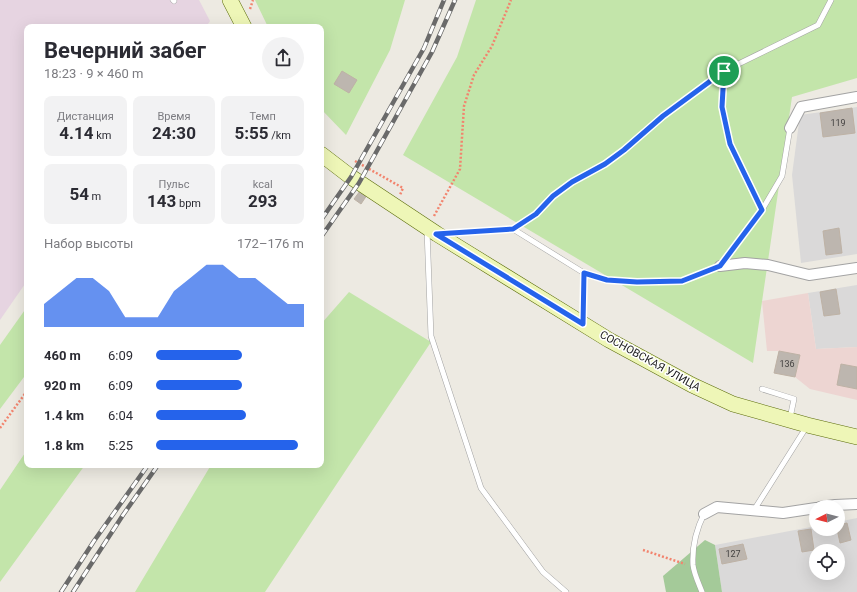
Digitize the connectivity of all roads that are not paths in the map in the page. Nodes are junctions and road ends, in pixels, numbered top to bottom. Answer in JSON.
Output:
{"nodes":[{"id":1,"x":230,"y":0,"type":"edge"},
{"id":2,"x":831,"y":0,"type":"edge"},
{"id":3,"x":242,"y":24,"type":"edge"},
{"id":4,"x":724,"y":71,"type":"junction"},
{"id":5,"x":857,"y":97,"type":"edge"},
{"id":6,"x":790,"y":128,"type":"joint"},
{"id":7,"x":324,"y":156,"type":"edge"},
{"id":8,"x":762,"y":210,"type":"junction"},
{"id":9,"x":513,"y":229,"type":"junction"},
{"id":10,"x":432,"y":231,"type":"junction"},
{"id":11,"x":720,"y":266,"type":"junction"},
{"id":12,"x":857,"y":268,"type":"edge"},
{"id":13,"x":584,"y":273,"type":"junction"},
{"id":14,"x":583,"y":324,"type":"junction"},
{"id":15,"x":762,"y":389,"type":"dead end"},
{"id":16,"x":790,"y":420,"type":"junction"},
{"id":17,"x":807,"y":425,"type":"junction"},
{"id":18,"x":857,"y":437,"type":"edge"},
{"id":19,"x":857,"y":504,"type":"edge"},
{"id":20,"x":845,"y":505,"type":"edge"},
{"id":21,"x":809,"y":509,"type":"edge"},
{"id":22,"x":754,"y":510,"type":"junction"},
{"id":23,"x":704,"y":514,"type":"joint"},
{"id":24,"x":566,"y":592,"type":"edge"},
{"id":25,"x":702,"y":592,"type":"edge"}],
"edges":[{"from":1,"to":3,"type":"main road"},
{"from":2,"to":4,"type":"lane"},
{"from":4,"to":8,"type":"lane"},
{"from":4,"to":9,"type":"lane"},
{"from":5,"to":6,"type":"street"},
{"from":6,"to":8,"type":"lane"},
{"from":7,"to":10,"type":"main road","name":"СОСНОВСКАЯ УЛИЦА"},
{"from":8,"to":11,"type":"lane"},
{"from":9,"to":10,"type":"lane"},
{"from":9,"to":13,"type":"lane"},
{"from":10,"to":14,"type":"main road","name":"СОСНОВСКАЯ УЛИЦА"},
{"from":10,"to":24,"type":"lane"},
{"from":11,"to":12,"type":"street"},
{"from":11,"to":13,"type":"lane"},
{"from":13,"to":14,"type":"lane"},
{"from":14,"to":16,"type":"main road","name":"СОСНОВСКАЯ УЛИЦА"},
{"from":15,"to":16,"type":"lane"},
{"from":16,"to":17,"type":"main road","name":"СОСНОВСКАЯ УЛИЦА"},
{"from":17,"to":18,"type":"main road","name":"СОСНОВСКАЯ УЛИЦА"},
{"from":17,"to":22,"type":"lane"},
{"from":19,"to":20,"type":"street"},
{"from":21,"to":22,"type":"street"},
{"from":22,"to":23,"type":"street"},
{"from":23,"to":25,"type":"lane"}]}
